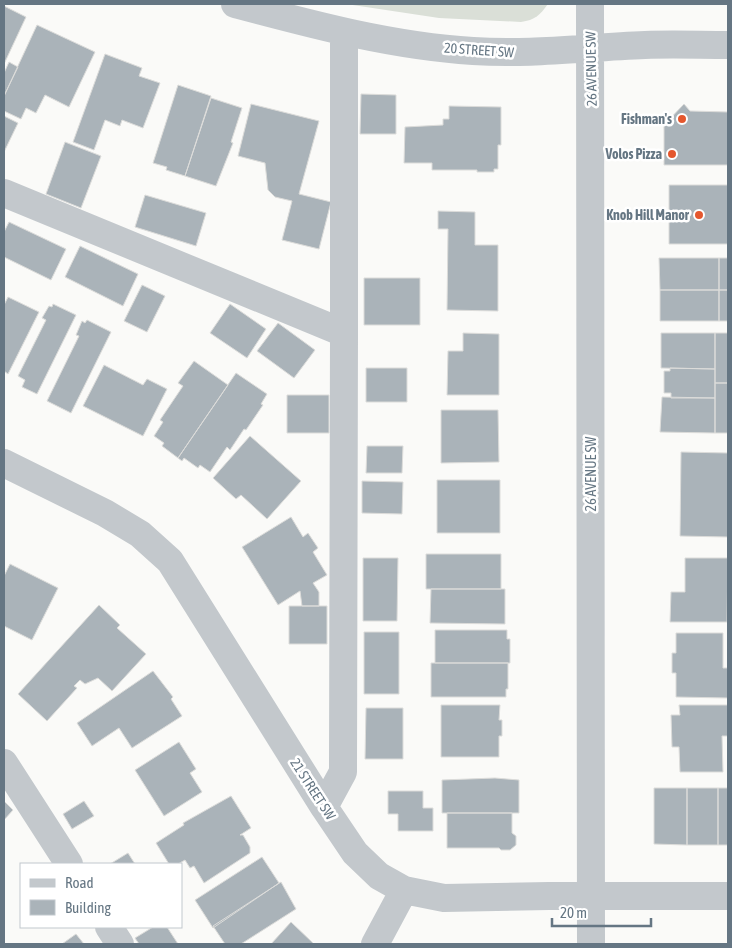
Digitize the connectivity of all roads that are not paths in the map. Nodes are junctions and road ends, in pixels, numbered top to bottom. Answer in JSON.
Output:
{"nodes":[{"id":1,"x":235,"y":4,"type":"edge"},
{"id":2,"x":590,"y":4,"type":"edge"},
{"id":3,"x":344,"y":32,"type":"junction"},
{"id":4,"x":728,"y":45,"type":"edge"},
{"id":5,"x":590,"y":49,"type":"junction"},
{"id":6,"x":4,"y":193,"type":"edge"},
{"id":7,"x":344,"y":333,"type":"junction"},
{"id":8,"x":4,"y":463,"type":"edge"},
{"id":9,"x":4,"y":763,"type":"edge"},
{"id":10,"x":324,"y":807,"type":"junction"},
{"id":11,"x":69,"y":863,"type":"edge"},
{"id":12,"x":404,"y":890,"type":"junction"},
{"id":13,"x":591,"y":896,"type":"junction"},
{"id":14,"x":728,"y":896,"type":"edge"},
{"id":15,"x":110,"y":928,"type":"edge"},
{"id":16,"x":120,"y":944,"type":"edge"},
{"id":17,"x":374,"y":944,"type":"edge"},
{"id":18,"x":591,"y":944,"type":"edge"}],
"edges":[{"from":1,"to":3,"type":"street","name":"20 STREET SW"},
{"from":2,"to":5,"type":"street","name":"26 AVENUE SW"},
{"from":3,"to":5,"type":"street","name":"20 STREET SW"},
{"from":3,"to":7,"type":"street"},
{"from":4,"to":5,"type":"street","name":"20 STREET SW"},
{"from":5,"to":13,"type":"street","name":"26 AVENUE SW"},
{"from":6,"to":7,"type":"street"},
{"from":7,"to":10,"type":"street"},
{"from":8,"to":10,"type":"street","name":"21 STREET SW"},
{"from":9,"to":11,"type":"street"},
{"from":10,"to":12,"type":"street","name":"21 STREET SW"},
{"from":12,"to":13,"type":"street","name":"21 STREET SW"},
{"from":12,"to":17,"type":"street"},
{"from":13,"to":14,"type":"street","name":"21 STREET SW"},
{"from":13,"to":18,"type":"street","name":"26 AVENUE SW"},
{"from":15,"to":16,"type":"street"}]}
